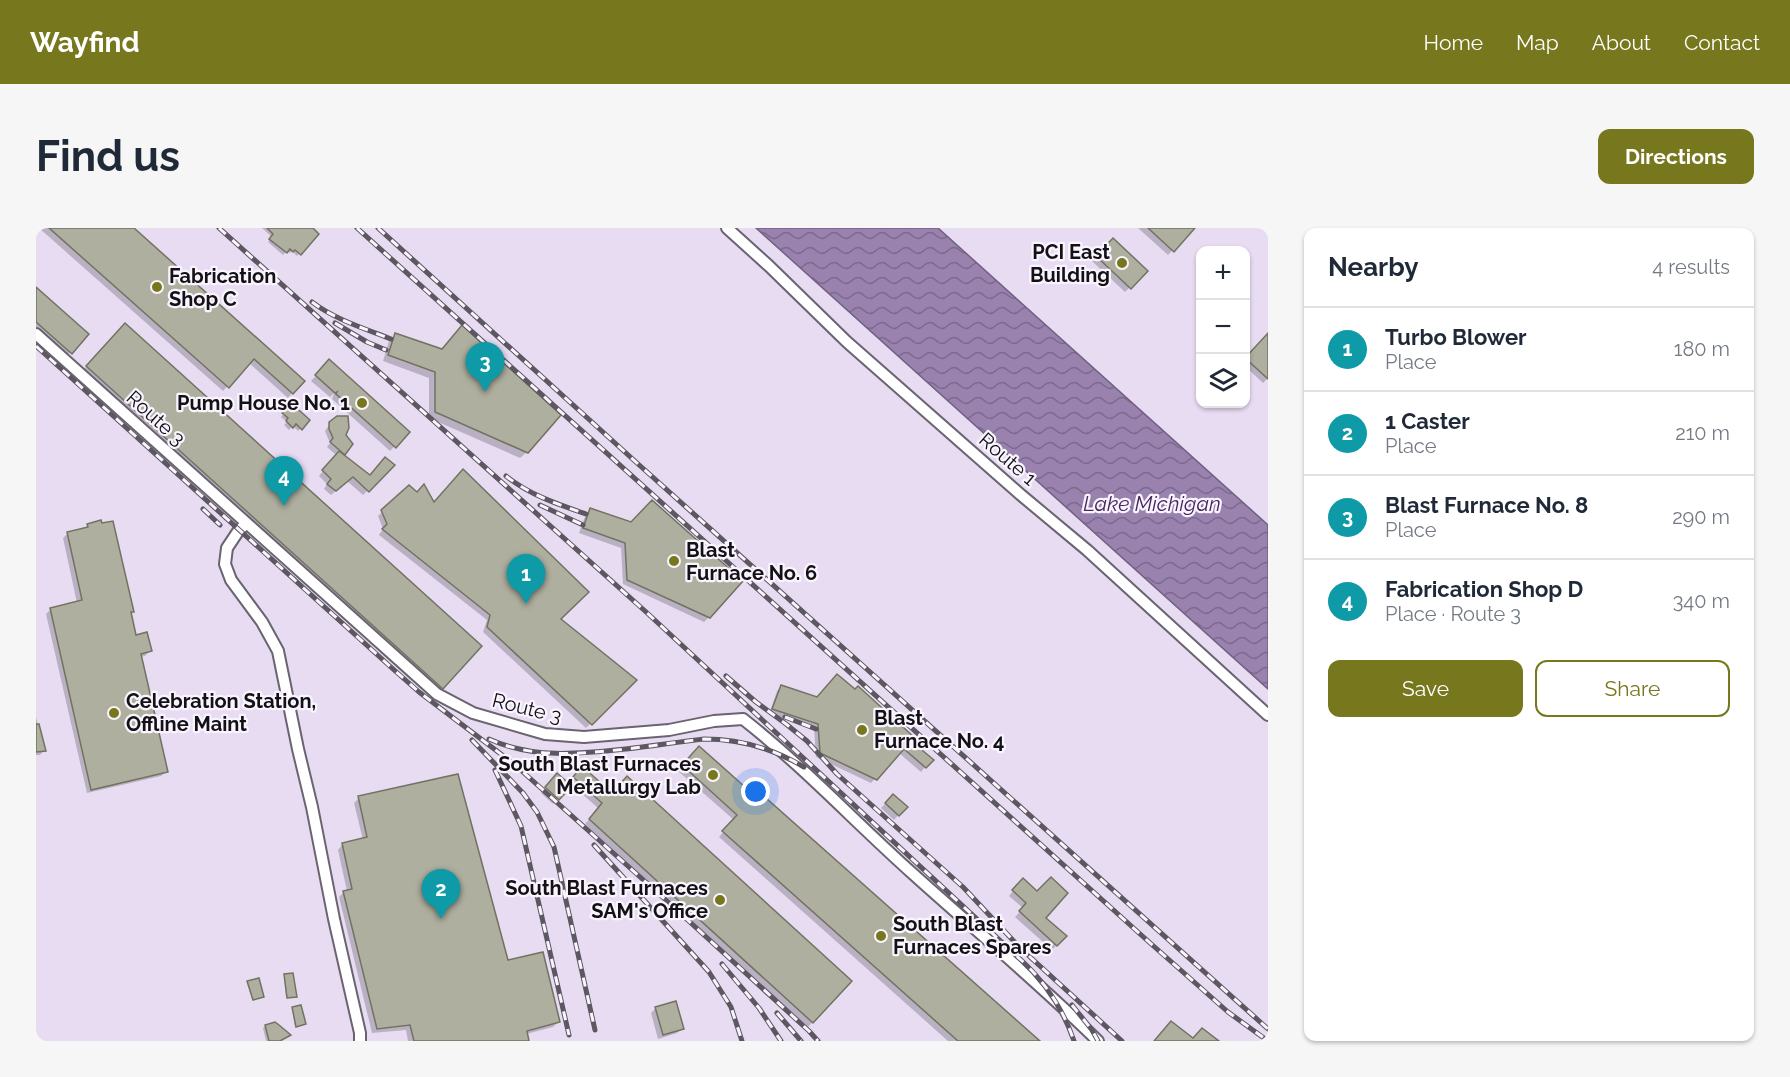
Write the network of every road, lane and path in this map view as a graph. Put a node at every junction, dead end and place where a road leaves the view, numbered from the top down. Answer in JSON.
{"nodes":[{"id":1,"x":727,"y":228,"type":"edge"},
{"id":2,"x":36,"y":334,"type":"edge"},
{"id":3,"x":246,"y":524,"type":"junction"},
{"id":4,"x":1268,"y":715,"type":"edge"},
{"id":5,"x":360,"y":1041,"type":"edge"},
{"id":6,"x":1098,"y":1041,"type":"edge"}],
"edges":[{"from":1,"to":4,"type":"street","name":"Route 1"},
{"from":2,"to":3,"type":"street","name":"Route 3"},
{"from":3,"to":5,"type":"street"},
{"from":3,"to":6,"type":"street","name":"Route 3"}]}
